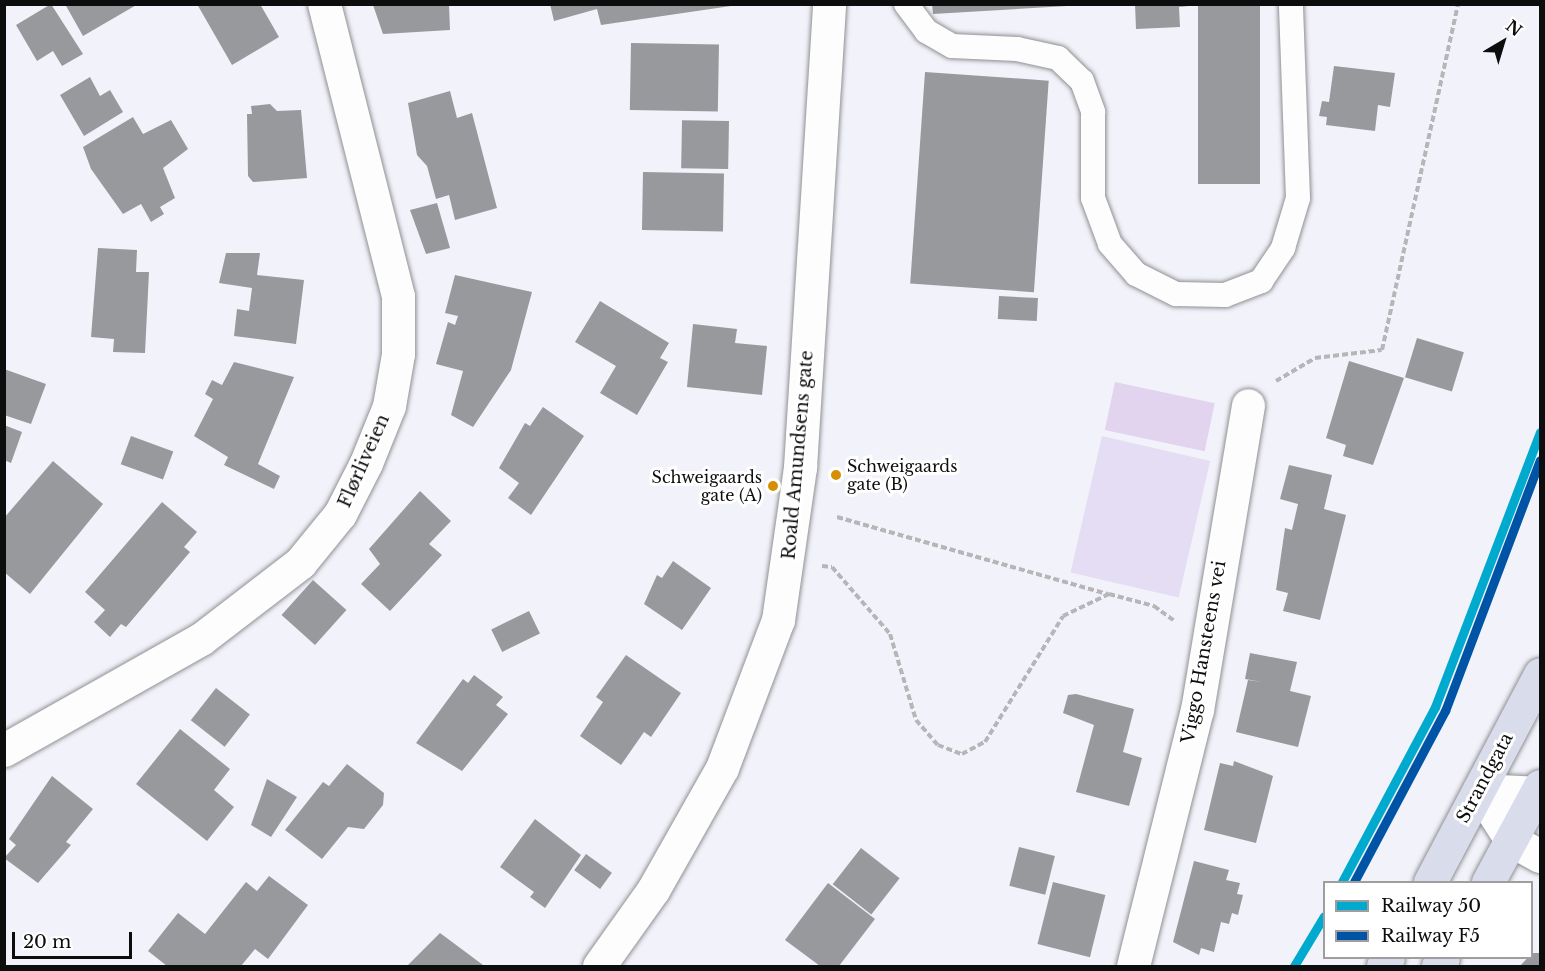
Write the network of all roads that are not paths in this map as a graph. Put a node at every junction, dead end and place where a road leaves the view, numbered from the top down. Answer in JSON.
{"nodes":[{"id":1,"x":324,"y":4,"type":"edge"},
{"id":2,"x":829,"y":4,"type":"edge"},
{"id":3,"x":906,"y":4,"type":"edge"},
{"id":4,"x":1291,"y":4,"type":"edge"},
{"id":5,"x":1248,"y":405,"type":"road end"},
{"id":6,"x":1540,"y":674,"type":"edge"},
{"id":7,"x":4,"y":750,"type":"edge"},
{"id":8,"x":1479,"y":790,"type":"junction"},
{"id":9,"x":1540,"y":790,"type":"edge"},
{"id":10,"x":1511,"y":840,"type":"junction"},
{"id":11,"x":1540,"y":856,"type":"edge"},
{"id":12,"x":1431,"y":881,"type":"edge"},
{"id":13,"x":1489,"y":881,"type":"edge"},
{"id":14,"x":599,"y":966,"type":"edge"},
{"id":15,"x":1133,"y":966,"type":"edge"}],
"edges":[{"from":1,"to":7,"type":"street","name":"Flørliveien"},
{"from":2,"to":14,"type":"street","name":"Roald Amundsens gate"},
{"from":3,"to":4,"type":"lane"},
{"from":5,"to":15,"type":"street","name":"Viggo Hansteens vei"},
{"from":6,"to":8,"type":"main road","name":"Strandgata"},
{"from":8,"to":9,"type":"street"},
{"from":8,"to":10,"type":"street"},
{"from":8,"to":12,"type":"main road","name":"Strandgata"},
{"from":9,"to":10,"type":"main road"},
{"from":10,"to":11,"type":"street"},
{"from":10,"to":13,"type":"main road"}]}
